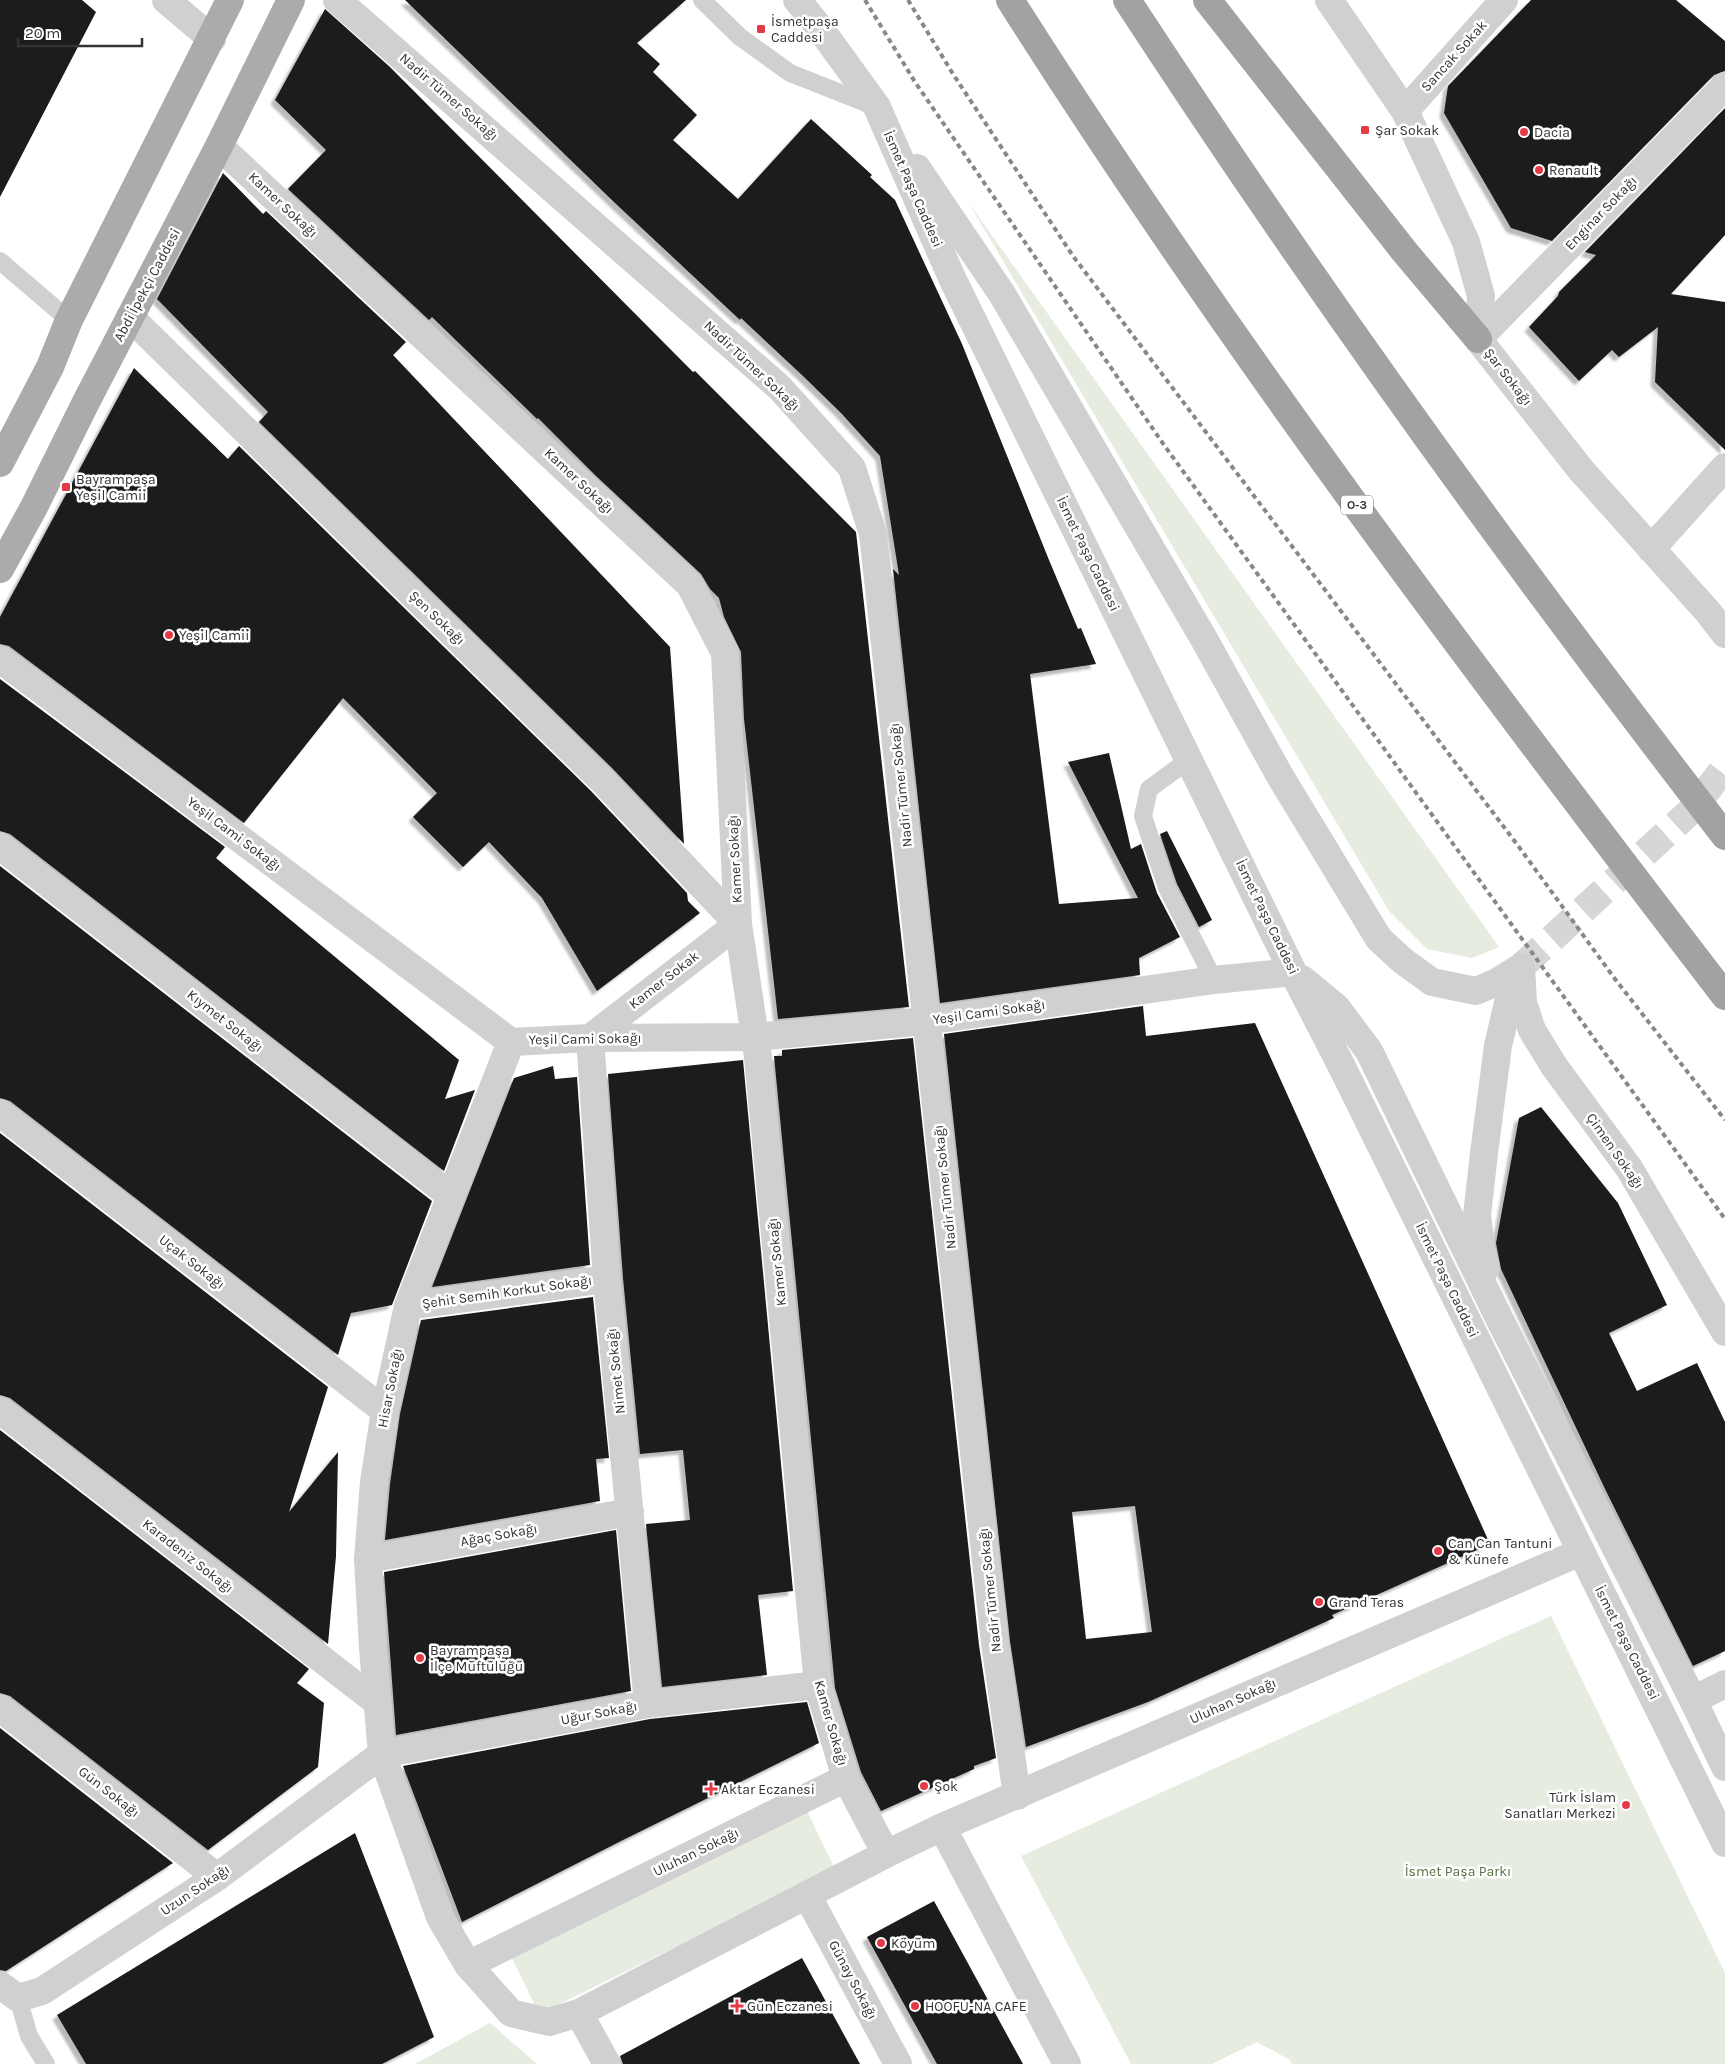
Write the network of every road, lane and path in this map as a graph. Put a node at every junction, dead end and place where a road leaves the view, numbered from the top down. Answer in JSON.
{"nodes":[{"id":1,"x":166,"y":0,"type":"edge"},
{"id":2,"x":230,"y":0,"type":"edge"},
{"id":3,"x":291,"y":0,"type":"edge"},
{"id":4,"x":338,"y":0,"type":"edge"},
{"id":5,"x":702,"y":0,"type":"edge"},
{"id":6,"x":797,"y":0,"type":"edge"},
{"id":7,"x":1010,"y":0,"type":"edge"},
{"id":8,"x":1127,"y":0,"type":"edge"},
{"id":9,"x":1207,"y":0,"type":"edge"},
{"id":10,"x":1329,"y":0,"type":"edge"},
{"id":11,"x":1504,"y":0,"type":"edge"},
{"id":12,"x":212,"y":40,"type":"junction"},
{"id":13,"x":1725,"y":86,"type":"edge"},
{"id":14,"x":877,"y":107,"type":"junction"},
{"id":15,"x":1405,"y":111,"type":"junction"},
{"id":16,"x":220,"y":146,"type":"junction"},
{"id":17,"x":0,"y":261,"type":"edge"},
{"id":18,"x":130,"y":317,"type":"junction"},
{"id":19,"x":69,"y":320,"type":"junction"},
{"id":20,"x":1478,"y":340,"type":"junction"},
{"id":21,"x":0,"y":463,"type":"edge"},
{"id":22,"x":1725,"y":467,"type":"edge"},
{"id":23,"x":1651,"y":550,"type":"junction"},
{"id":24,"x":0,"y":569,"type":"edge"},
{"id":25,"x":1725,"y":634,"type":"edge"},
{"id":26,"x":0,"y":659,"type":"edge"},
{"id":27,"x":1190,"y":759,"type":"junction"},
{"id":28,"x":1725,"y":836,"type":"edge"},
{"id":29,"x":0,"y":846,"type":"edge"},
{"id":30,"x":738,"y":924,"type":"junction"},
{"id":31,"x":1521,"y":967,"type":"junction"},
{"id":32,"x":1293,"y":972,"type":"junction"},
{"id":33,"x":1214,"y":980,"type":"junction"},
{"id":34,"x":1725,"y":996,"type":"edge"},
{"id":35,"x":926,"y":1021,"type":"junction"},
{"id":36,"x":755,"y":1037,"type":"junction"},
{"id":37,"x":590,"y":1038,"type":"junction"},
{"id":38,"x":511,"y":1042,"type":"junction"},
{"id":39,"x":0,"y":1113,"type":"edge"},
{"id":40,"x":450,"y":1195,"type":"junction"},
{"id":41,"x":607,"y":1279,"type":"junction"},
{"id":42,"x":408,"y":1306,"type":"junction"},
{"id":43,"x":1499,"y":1318,"type":"junction"},
{"id":44,"x":1725,"y":1332,"type":"edge"},
{"id":45,"x":0,"y":1410,"type":"edge"},
{"id":46,"x":384,"y":1411,"type":"junction"},
{"id":47,"x":630,"y":1512,"type":"junction"},
{"id":48,"x":1580,"y":1552,"type":"junction"},
{"id":49,"x":368,"y":1558,"type":"junction"},
{"id":50,"x":1725,"y":1684,"type":"edge"},
{"id":51,"x":818,"y":1685,"type":"junction"},
{"id":52,"x":1693,"y":1700,"type":"junction"},
{"id":53,"x":377,"y":1702,"type":"junction"},
{"id":54,"x":648,"y":1704,"type":"junction"},
{"id":55,"x":0,"y":1708,"type":"edge"},
{"id":56,"x":1662,"y":1714,"type":"junction"},
{"id":57,"x":382,"y":1754,"type":"junction"},
{"id":58,"x":1725,"y":1768,"type":"edge"},
{"id":59,"x":846,"y":1778,"type":"junction"},
{"id":60,"x":1017,"y":1796,"type":"junction"},
{"id":61,"x":942,"y":1827,"type":"junction"},
{"id":62,"x":1725,"y":1843,"type":"edge"},
{"id":63,"x":886,"y":1854,"type":"junction"},
{"id":64,"x":217,"y":1877,"type":"junction"},
{"id":65,"x":807,"y":1895,"type":"junction"},
{"id":66,"x":468,"y":1965,"type":"junction"},
{"id":67,"x":9,"y":1992,"type":"edge"},
{"id":68,"x":579,"y":2013,"type":"junction"},
{"id":69,"x":46,"y":2064,"type":"edge"},
{"id":70,"x":607,"y":2064,"type":"edge"},
{"id":71,"x":898,"y":2064,"type":"edge"},
{"id":72,"x":1066,"y":2064,"type":"edge"}],
"edges":[{"from":1,"to":12,"type":"street"},
{"from":2,"to":12,"type":"main road"},
{"from":3,"to":16,"type":"main road","name":"Abdi İpekçi Caddesi"},
{"from":4,"to":35,"type":"street","name":"Nadir Tümer Sokağı"},
{"from":5,"to":14,"type":"lane"},
{"from":6,"to":14,"type":"street","name":"İsmet Paşa Caddesi"},
{"from":7,"to":34,"type":"highway","number":"O-3"},
{"from":8,"to":28,"type":"highway"},
{"from":9,"to":20,"type":"highway"},
{"from":10,"to":15,"type":"street","name":"Şar Sokağı"},
{"from":11,"to":15,"type":"street","name":"Sancak Sokak"},
{"from":12,"to":19,"type":"main road"},
{"from":13,"to":20,"type":"street","name":"Enginar Sokağı"},
{"from":14,"to":27,"type":"street","name":"İsmet Paşa Caddesi"},
{"from":14,"to":31,"type":"street"},
{"from":15,"to":20,"type":"street","name":"Şar Sokağı"},
{"from":16,"to":18,"type":"main road","name":"Abdi İpekçi Caddesi"},
{"from":16,"to":30,"type":"street","name":"Kamer Sokağı"},
{"from":17,"to":19,"type":"lane"},
{"from":18,"to":24,"type":"main road","name":"Abdi İpekçi Caddesi"},
{"from":18,"to":30,"type":"street","name":"Şen Sokağı"},
{"from":19,"to":21,"type":"main road"},
{"from":20,"to":23,"type":"street","name":"Şar Sokağı"},
{"from":22,"to":23,"type":"street"},
{"from":23,"to":25,"type":"street","name":"Şar Sokağı"},
{"from":26,"to":38,"type":"street","name":"Yeşil Cami Sokağı"},
{"from":27,"to":32,"type":"street","name":"İsmet Paşa Caddesi"},
{"from":27,"to":33,"type":"lane"},
{"from":29,"to":40,"type":"street","name":"Kıymet Sokağı"},
{"from":30,"to":36,"type":"street","name":"Kamer Sokağı"},
{"from":30,"to":37,"type":"street","name":"Kamer Sokak"},
{"from":31,"to":43,"type":"street"},
{"from":31,"to":44,"type":"street","name":"Çimen Sokağı"},
{"from":32,"to":33,"type":"street","name":"Yeşil Cami Sokağı"},
{"from":32,"to":43,"type":"street"},
{"from":32,"to":48,"type":"street","name":"İsmet Paşa Caddesi"},
{"from":33,"to":35,"type":"street","name":"Yeşil Cami Sokağı"},
{"from":35,"to":36,"type":"street","name":"Yeşil Cami Sokağı"},
{"from":35,"to":60,"type":"street","name":"Nadir Tümer Sokağı"},
{"from":36,"to":37,"type":"street","name":"Yeşil Cami Sokağı"},
{"from":36,"to":51,"type":"street","name":"Kamer Sokağı"},
{"from":37,"to":38,"type":"street","name":"Yeşil Cami Sokağı"},
{"from":37,"to":41,"type":"street","name":"Nimet Sokağı"},
{"from":38,"to":40,"type":"street","name":"Hisar Sokağı"},
{"from":39,"to":46,"type":"street","name":"Uçak Sokağı"},
{"from":40,"to":42,"type":"street","name":"Hisar Sokağı"},
{"from":41,"to":42,"type":"street","name":"Şehit Semih Korkut Sokağı"},
{"from":41,"to":47,"type":"street","name":"Nimet Sokağı"},
{"from":42,"to":46,"type":"street","name":"Hisar Sokağı"},
{"from":43,"to":52,"type":"street"},
{"from":45,"to":53,"type":"street","name":"Karadeniz Sokağı"},
{"from":46,"to":49,"type":"street","name":"Hisar Sokağı"},
{"from":47,"to":49,"type":"street","name":"Ağaç Sokağı"},
{"from":47,"to":54,"type":"street","name":"Nimet Sokağı"},
{"from":48,"to":56,"type":"street","name":"İsmet Paşa Caddesi"},
{"from":48,"to":60,"type":"street","name":"Uluhan Sokağı"},
{"from":49,"to":53,"type":"street","name":"Hisar Sokağı"},
{"from":50,"to":52,"type":"street"},
{"from":51,"to":54,"type":"street","name":"Uğur Sokağı"},
{"from":51,"to":59,"type":"street","name":"Kamer Sokağı"},
{"from":52,"to":56,"type":"street"},
{"from":52,"to":58,"type":"street"},
{"from":53,"to":57,"type":"street","name":"Hisar Sokağı"},
{"from":54,"to":57,"type":"street","name":"Uğur Sokağı"},
{"from":55,"to":64,"type":"street","name":"Gün Sokağı"},
{"from":56,"to":62,"type":"street","name":"İsmet Paşa Caddesi"},
{"from":57,"to":64,"type":"street","name":"Uzun Sokağı"},
{"from":57,"to":66,"type":"street","name":"Uluhan Sokağı"},
{"from":59,"to":63,"type":"street"},
{"from":59,"to":66,"type":"street","name":"Uluhan Sokağı"},
{"from":60,"to":61,"type":"street","name":"Uluhan Sokağı"},
{"from":61,"to":63,"type":"street","name":"Uluhan Sokağı"},
{"from":61,"to":72,"type":"street"},
{"from":63,"to":65,"type":"street","name":"Uluhan Sokağı"},
{"from":64,"to":67,"type":"street","name":"Uzun Sokağı"},
{"from":65,"to":68,"type":"street","name":"Uluhan Sokağı"},
{"from":65,"to":71,"type":"street","name":"Günay Sokağı"},
{"from":66,"to":68,"type":"street","name":"Uluhan Sokağı"},
{"from":67,"to":69,"type":"lane"},
{"from":68,"to":70,"type":"street"}]}
